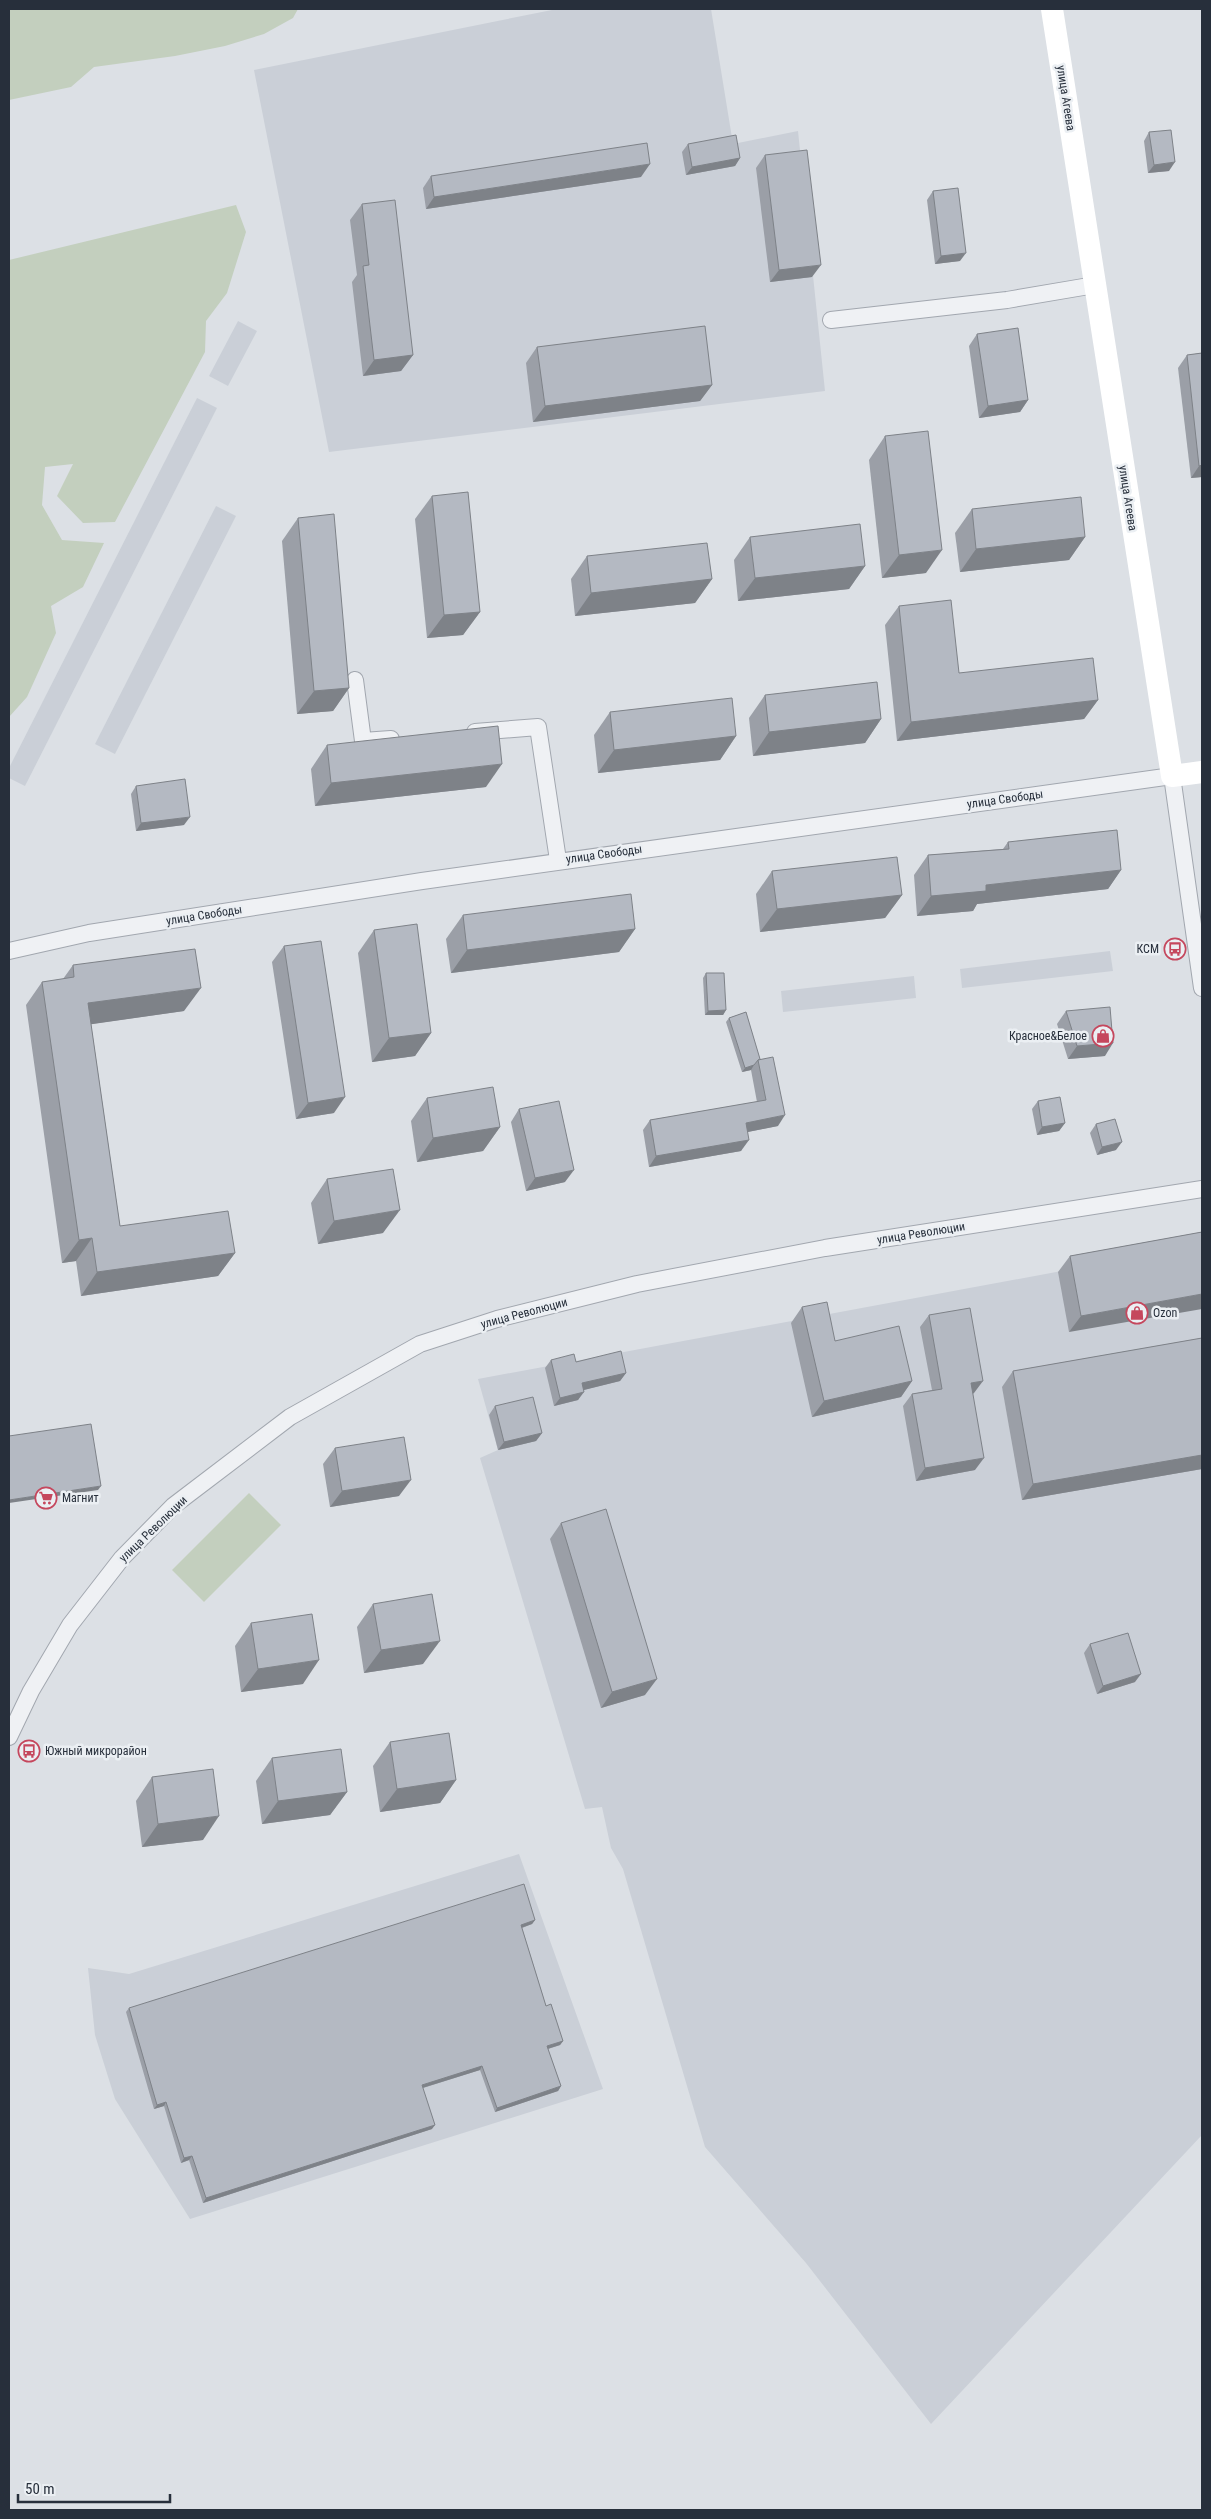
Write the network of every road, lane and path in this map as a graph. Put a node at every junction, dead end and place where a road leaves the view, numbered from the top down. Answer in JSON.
{"nodes":[{"id":1,"x":1052,"y":9,"type":"edge"},
{"id":2,"x":1095,"y":285,"type":"junction"},
{"id":3,"x":831,"y":320,"type":"dead end"},
{"id":4,"x":355,"y":680,"type":"dead end"},
{"id":5,"x":460,"y":733,"type":"edge"},
{"id":6,"x":402,"y":738,"type":"edge"},
{"id":7,"x":1202,"y":772,"type":"edge"},
{"id":8,"x":1172,"y":776,"type":"junction"},
{"id":9,"x":558,"y":860,"type":"junction"},
{"id":10,"x":9,"y":951,"type":"edge"},
{"id":11,"x":1202,"y":988,"type":"edge"},
{"id":12,"x":1202,"y":1189,"type":"edge"},
{"id":13,"x":9,"y":1738,"type":"edge"}],
"edges":[{"from":1,"to":2,"type":"street","name":"улица Агеева"},
{"from":2,"to":3,"type":"street"},
{"from":2,"to":8,"type":"street","name":"улица Агеева"},
{"from":4,"to":6,"type":"street"},
{"from":5,"to":9,"type":"street"},
{"from":7,"to":8,"type":"street","name":"улица Свободы"},
{"from":8,"to":9,"type":"street","name":"улица Свободы"},
{"from":8,"to":11,"type":"street","name":"улица Агеева"},
{"from":9,"to":10,"type":"street","name":"улица Свободы"},
{"from":12,"to":13,"type":"street","name":"улица Революции"}]}
